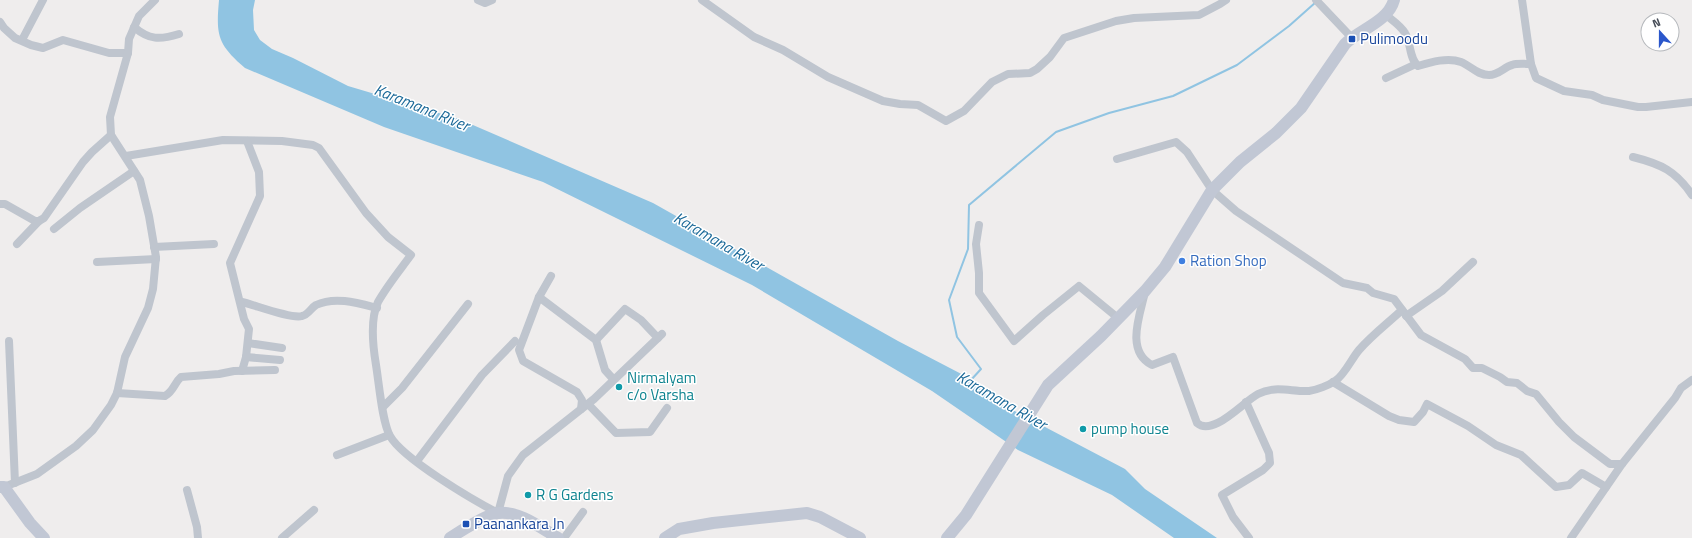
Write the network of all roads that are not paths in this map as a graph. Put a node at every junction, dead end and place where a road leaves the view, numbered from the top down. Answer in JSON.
{"nodes":[{"id":1,"x":43,"y":0,"type":"edge"},
{"id":2,"x":154,"y":0,"type":"edge"},
{"id":3,"x":478,"y":0,"type":"edge"},
{"id":4,"x":492,"y":0,"type":"edge"},
{"id":5,"x":702,"y":0,"type":"edge"},
{"id":6,"x":1226,"y":0,"type":"edge"},
{"id":7,"x":1316,"y":0,"type":"edge"},
{"id":8,"x":1394,"y":0,"type":"edge"},
{"id":9,"x":1522,"y":0,"type":"edge"},
{"id":10,"x":1386,"y":15,"type":"junction"},
{"id":11,"x":0,"y":22,"type":"edge"},
{"id":12,"x":134,"y":27,"type":"junction"},
{"id":13,"x":179,"y":34,"type":"dead end"},
{"id":14,"x":1352,"y":38,"type":"junction"},
{"id":15,"x":22,"y":40,"type":"junction"},
{"id":16,"x":128,"y":53,"type":"junction"},
{"id":17,"x":1416,"y":64,"type":"junction"},
{"id":18,"x":1531,"y":64,"type":"junction"},
{"id":19,"x":1386,"y":78,"type":"dead end"},
{"id":20,"x":1692,"y":102,"type":"edge"},
{"id":21,"x":111,"y":135,"type":"junction"},
{"id":22,"x":247,"y":141,"type":"junction"},
{"id":23,"x":126,"y":156,"type":"junction"},
{"id":24,"x":1633,"y":156,"type":"dead end"},
{"id":25,"x":1117,"y":159,"type":"dead end"},
{"id":26,"x":134,"y":171,"type":"junction"},
{"id":27,"x":1212,"y":190,"type":"junction"},
{"id":28,"x":1692,"y":196,"type":"edge"},
{"id":29,"x":0,"y":204,"type":"edge"},
{"id":30,"x":39,"y":220,"type":"junction"},
{"id":31,"x":979,"y":225,"type":"dead end"},
{"id":32,"x":54,"y":229,"type":"dead end"},
{"id":33,"x":17,"y":244,"type":"dead end"},
{"id":34,"x":214,"y":244,"type":"dead end"},
{"id":35,"x":154,"y":247,"type":"junction"},
{"id":36,"x":156,"y":259,"type":"junction"},
{"id":37,"x":98,"y":262,"type":"dead end"},
{"id":38,"x":1473,"y":262,"type":"dead end"},
{"id":39,"x":551,"y":276,"type":"dead end"},
{"id":40,"x":1145,"y":291,"type":"junction"},
{"id":41,"x":539,"y":297,"type":"junction"},
{"id":42,"x":242,"y":302,"type":"dead end"},
{"id":43,"x":468,"y":304,"type":"dead end"},
{"id":44,"x":377,"y":308,"type":"junction"},
{"id":45,"x":1404,"y":313,"type":"junction"},
{"id":46,"x":1118,"y":318,"type":"junction"},
{"id":47,"x":596,"y":340,"type":"junction"},
{"id":48,"x":9,"y":341,"type":"dead end"},
{"id":49,"x":515,"y":341,"type":"dead end"},
{"id":50,"x":248,"y":343,"type":"junction"},
{"id":51,"x":282,"y":348,"type":"dead end"},
{"id":52,"x":246,"y":357,"type":"junction"},
{"id":53,"x":280,"y":360,"type":"dead end"},
{"id":54,"x":275,"y":370,"type":"dead end"},
{"id":55,"x":242,"y":371,"type":"junction"},
{"id":56,"x":614,"y":380,"type":"junction"},
{"id":57,"x":1692,"y":380,"type":"edge"},
{"id":58,"x":1333,"y":382,"type":"junction"},
{"id":59,"x":117,"y":393,"type":"junction"},
{"id":60,"x":1246,"y":402,"type":"junction"},
{"id":61,"x":588,"y":404,"type":"junction"},
{"id":62,"x":383,"y":407,"type":"junction"},
{"id":63,"x":667,"y":408,"type":"dead end"},
{"id":64,"x":581,"y":409,"type":"junction"},
{"id":65,"x":389,"y":435,"type":"junction"},
{"id":66,"x":338,"y":455,"type":"dead end"},
{"id":67,"x":417,"y":461,"type":"junction"},
{"id":68,"x":1622,"y":464,"type":"junction"},
{"id":69,"x":6,"y":485,"type":"edge"},
{"id":70,"x":1606,"y":487,"type":"junction"},
{"id":71,"x":187,"y":490,"type":"dead end"},
{"id":72,"x":314,"y":510,"type":"dead end"},
{"id":73,"x":583,"y":512,"type":"dead end"},
{"id":74,"x":498,"y":513,"type":"junction"},
{"id":75,"x":44,"y":538,"type":"edge"},
{"id":76,"x":198,"y":538,"type":"edge"},
{"id":77,"x":282,"y":538,"type":"edge"},
{"id":78,"x":450,"y":538,"type":"edge"},
{"id":79,"x":558,"y":538,"type":"edge"},
{"id":80,"x":564,"y":538,"type":"edge"},
{"id":81,"x":665,"y":538,"type":"edge"},
{"id":82,"x":860,"y":538,"type":"edge"},
{"id":83,"x":947,"y":538,"type":"edge"},
{"id":84,"x":1249,"y":538,"type":"edge"},
{"id":85,"x":1571,"y":538,"type":"edge"}],
"edges":[{"from":1,"to":15,"type":"street"},
{"from":2,"to":12,"type":"street"},
{"from":3,"to":4,"type":"street"},
{"from":5,"to":6,"type":"street"},
{"from":7,"to":14,"type":"street"},
{"from":8,"to":10,"type":"main road"},
{"from":9,"to":18,"type":"street"},
{"from":10,"to":14,"type":"main road"},
{"from":10,"to":17,"type":"street"},
{"from":11,"to":15,"type":"street"},
{"from":12,"to":13,"type":"street"},
{"from":12,"to":16,"type":"street"},
{"from":14,"to":27,"type":"main road"},
{"from":15,"to":16,"type":"street"},
{"from":16,"to":21,"type":"street"},
{"from":17,"to":18,"type":"street"},
{"from":17,"to":19,"type":"street"},
{"from":18,"to":20,"type":"street"},
{"from":21,"to":23,"type":"street"},
{"from":21,"to":30,"type":"street"},
{"from":22,"to":23,"type":"street"},
{"from":22,"to":44,"type":"street"},
{"from":22,"to":50,"type":"street"},
{"from":23,"to":26,"type":"street"},
{"from":24,"to":28,"type":"street"},
{"from":25,"to":27,"type":"street"},
{"from":26,"to":32,"type":"street"},
{"from":26,"to":35,"type":"street"},
{"from":27,"to":40,"type":"main road"},
{"from":27,"to":45,"type":"street"},
{"from":29,"to":30,"type":"street"},
{"from":30,"to":33,"type":"street"},
{"from":31,"to":46,"type":"street"},
{"from":34,"to":35,"type":"street"},
{"from":35,"to":36,"type":"street"},
{"from":36,"to":37,"type":"street"},
{"from":36,"to":59,"type":"street"},
{"from":38,"to":45,"type":"street"},
{"from":39,"to":41,"type":"street"},
{"from":40,"to":46,"type":"main road"},
{"from":40,"to":60,"type":"street"},
{"from":41,"to":47,"type":"street"},
{"from":41,"to":64,"type":"street"},
{"from":42,"to":44,"type":"street"},
{"from":43,"to":62,"type":"street"},
{"from":44,"to":62,"type":"street"},
{"from":45,"to":58,"type":"street"},
{"from":45,"to":68,"type":"street"},
{"from":46,"to":83,"type":"main road"},
{"from":47,"to":56,"type":"street"},
{"from":47,"to":56,"type":"street"},
{"from":48,"to":69,"type":"street"},
{"from":49,"to":67,"type":"street"},
{"from":50,"to":51,"type":"street"},
{"from":50,"to":52,"type":"street"},
{"from":52,"to":53,"type":"street"},
{"from":52,"to":55,"type":"street"},
{"from":54,"to":55,"type":"street"},
{"from":55,"to":59,"type":"street"},
{"from":56,"to":61,"type":"street"},
{"from":57,"to":68,"type":"street"},
{"from":58,"to":60,"type":"street"},
{"from":58,"to":70,"type":"street"},
{"from":59,"to":69,"type":"street"},
{"from":60,"to":84,"type":"street"},
{"from":61,"to":63,"type":"street"},
{"from":61,"to":64,"type":"street"},
{"from":62,"to":65,"type":"street"},
{"from":64,"to":74,"type":"street"},
{"from":65,"to":66,"type":"street"},
{"from":65,"to":67,"type":"street"},
{"from":67,"to":74,"type":"street"},
{"from":68,"to":70,"type":"street"},
{"from":69,"to":75,"type":"main road"},
{"from":70,"to":85,"type":"street"},
{"from":71,"to":76,"type":"street"},
{"from":72,"to":77,"type":"street"},
{"from":73,"to":80,"type":"street"},
{"from":74,"to":78,"type":"main road"},
{"from":74,"to":79,"type":"main road"},
{"from":81,"to":82,"type":"main road"}]}
